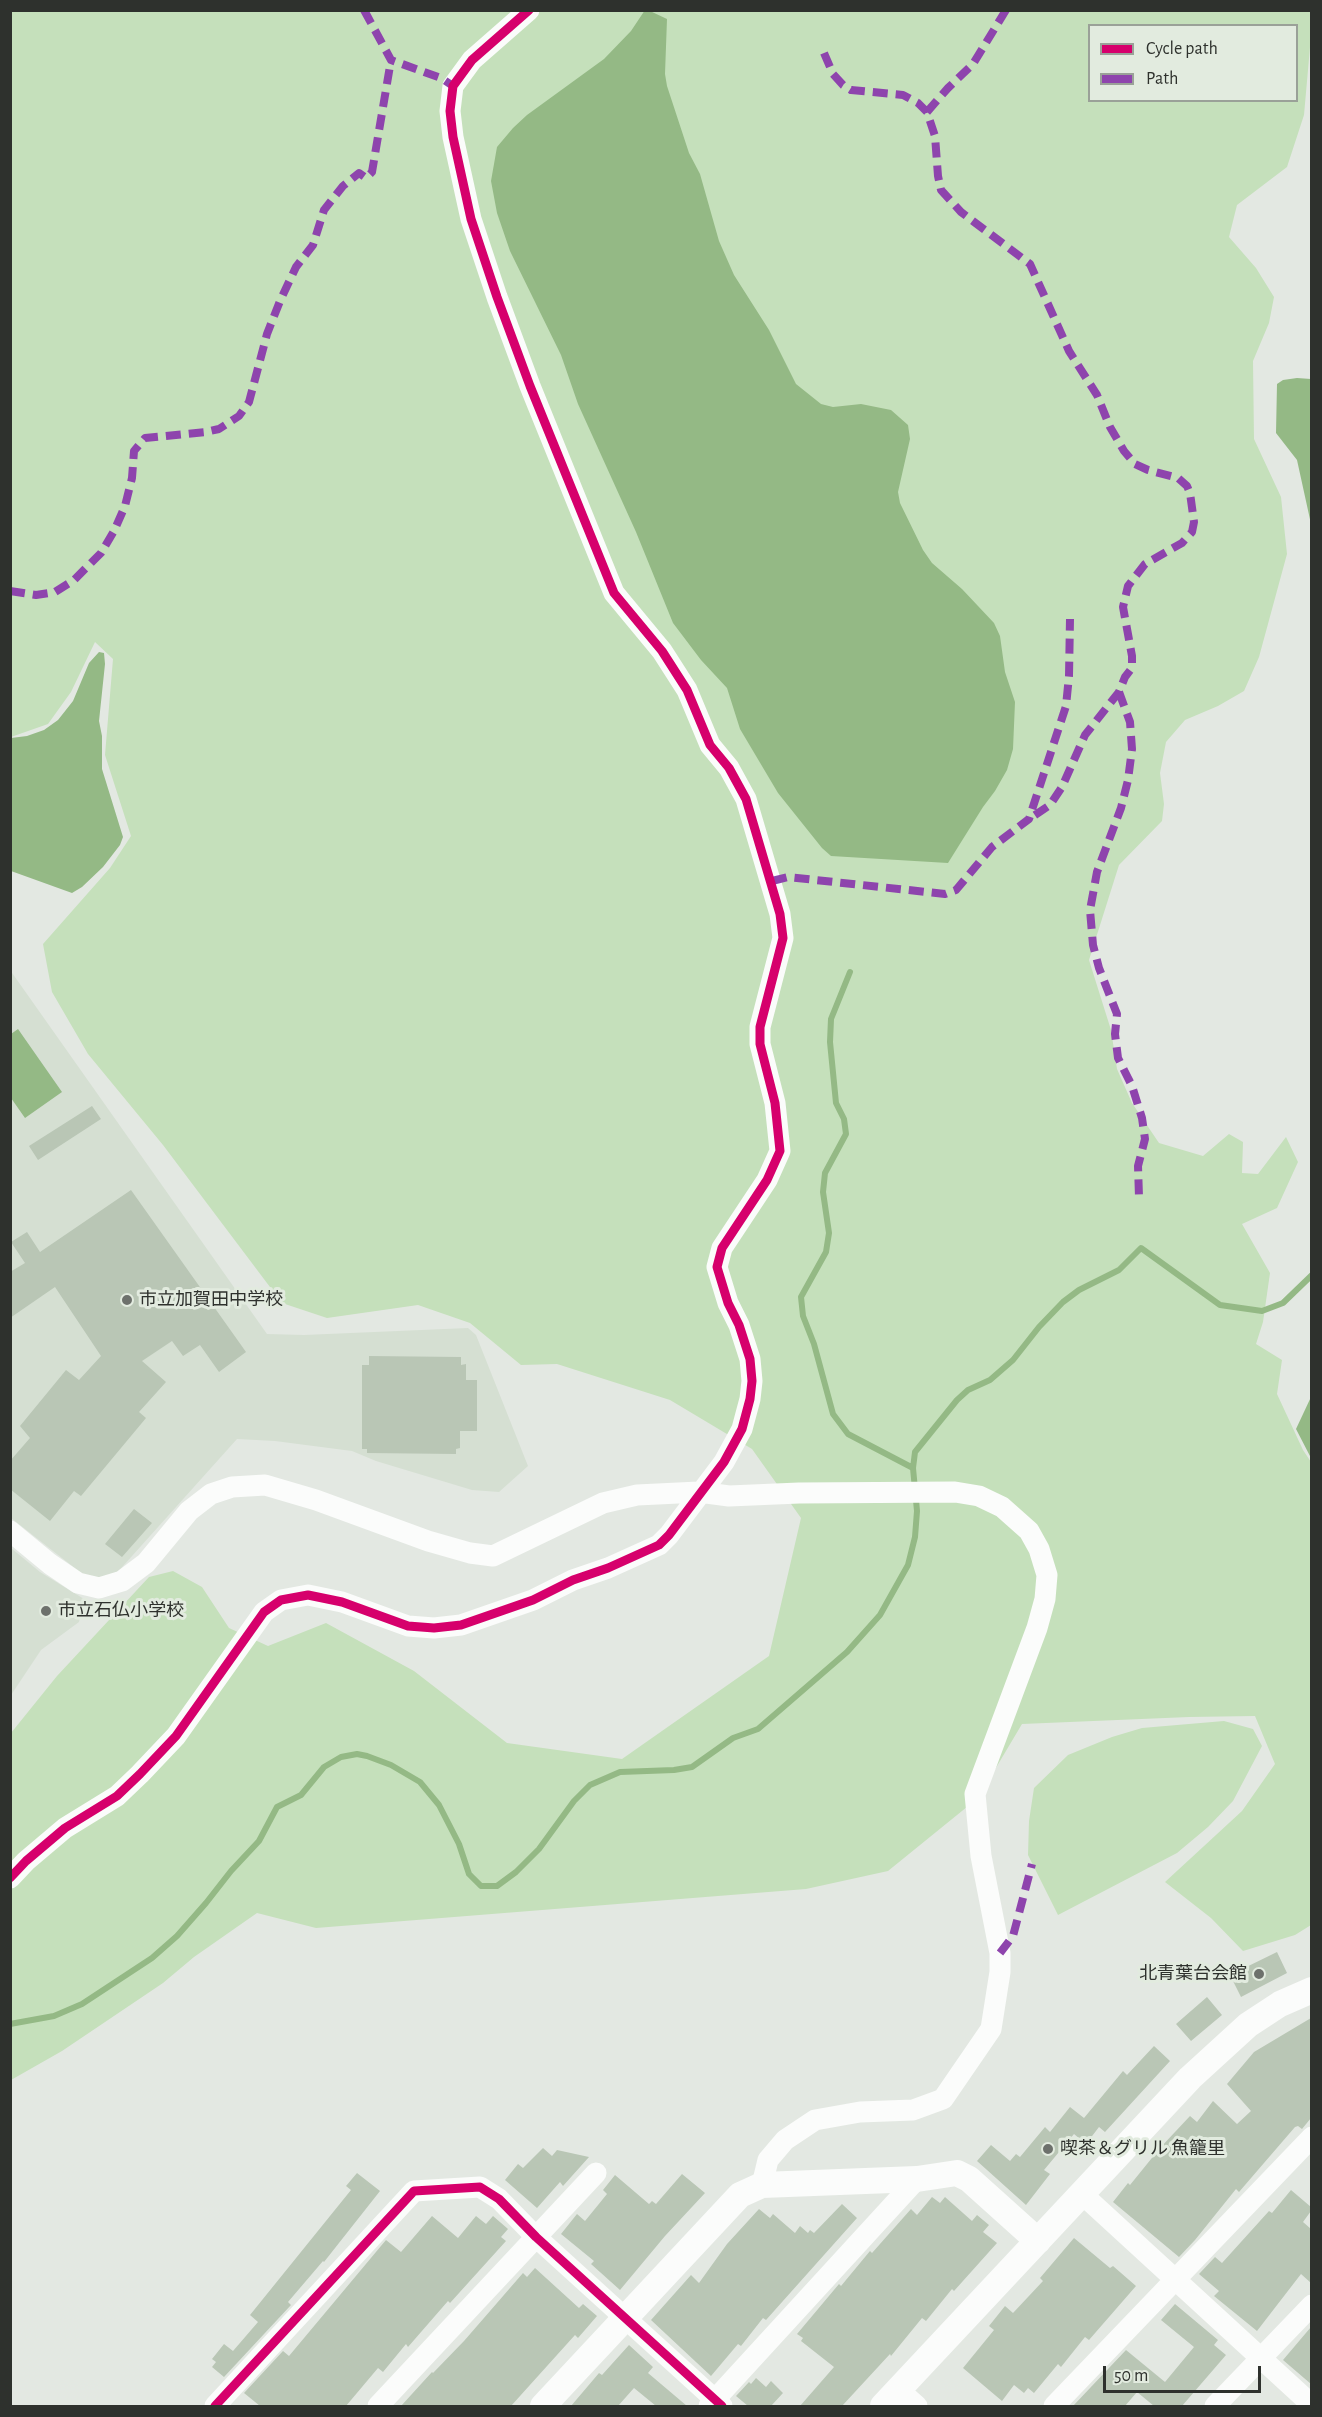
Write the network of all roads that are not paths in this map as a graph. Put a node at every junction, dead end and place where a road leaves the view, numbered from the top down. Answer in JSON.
{"nodes":[{"id":1,"x":529,"y":10,"type":"edge"},
{"id":2,"x":699,"y":1492,"type":"junction"},
{"id":3,"x":10,"y":1531,"type":"edge"},
{"id":4,"x":10,"y":1878,"type":"edge"},
{"id":5,"x":1311,"y":1990,"type":"edge"},
{"id":6,"x":1311,"y":2138,"type":"edge"},
{"id":7,"x":596,"y":2173,"type":"dead end"},
{"id":8,"x":917,"y":2179,"type":"junction"},
{"id":9,"x":762,"y":2186,"type":"junction"},
{"id":10,"x":1081,"y":2193,"type":"junction"},
{"id":11,"x":536,"y":2237,"type":"junction"},
{"id":12,"x":1038,"y":2241,"type":"junction"},
{"id":13,"x":1175,"y":2278,"type":"junction"},
{"id":14,"x":1311,"y":2305,"type":"edge"},
{"id":15,"x":625,"y":2318,"type":"junction"},
{"id":16,"x":1260,"y":2358,"type":"junction"},
{"id":17,"x":900,"y":2401,"type":"edge"},
{"id":18,"x":224,"y":2404,"type":"edge"},
{"id":19,"x":715,"y":2404,"type":"edge"},
{"id":20,"x":1311,"y":2405,"type":"edge"},
{"id":21,"x":378,"y":2406,"type":"edge"},
{"id":22,"x":543,"y":2406,"type":"edge"},
{"id":23,"x":1054,"y":2406,"type":"edge"},
{"id":24,"x":1215,"y":2406,"type":"edge"}],
"edges":[{"from":1,"to":2,"type":"street"},
{"from":2,"to":3,"type":"street"},
{"from":2,"to":4,"type":"street"},
{"from":2,"to":9,"type":"street"},
{"from":5,"to":10,"type":"street"},
{"from":6,"to":13,"type":"street"},
{"from":7,"to":11,"type":"street"},
{"from":8,"to":9,"type":"street"},
{"from":8,"to":12,"type":"street"},
{"from":8,"to":19,"type":"street"},
{"from":9,"to":15,"type":"street"},
{"from":10,"to":12,"type":"street"},
{"from":10,"to":13,"type":"street"},
{"from":11,"to":15,"type":"street"},
{"from":11,"to":18,"type":"street"},
{"from":11,"to":21,"type":"street"},
{"from":12,"to":17,"type":"street"},
{"from":13,"to":16,"type":"street"},
{"from":13,"to":23,"type":"street"},
{"from":14,"to":16,"type":"street"},
{"from":15,"to":19,"type":"street"},
{"from":15,"to":22,"type":"street"},
{"from":16,"to":20,"type":"street"},
{"from":16,"to":24,"type":"street"}]}
